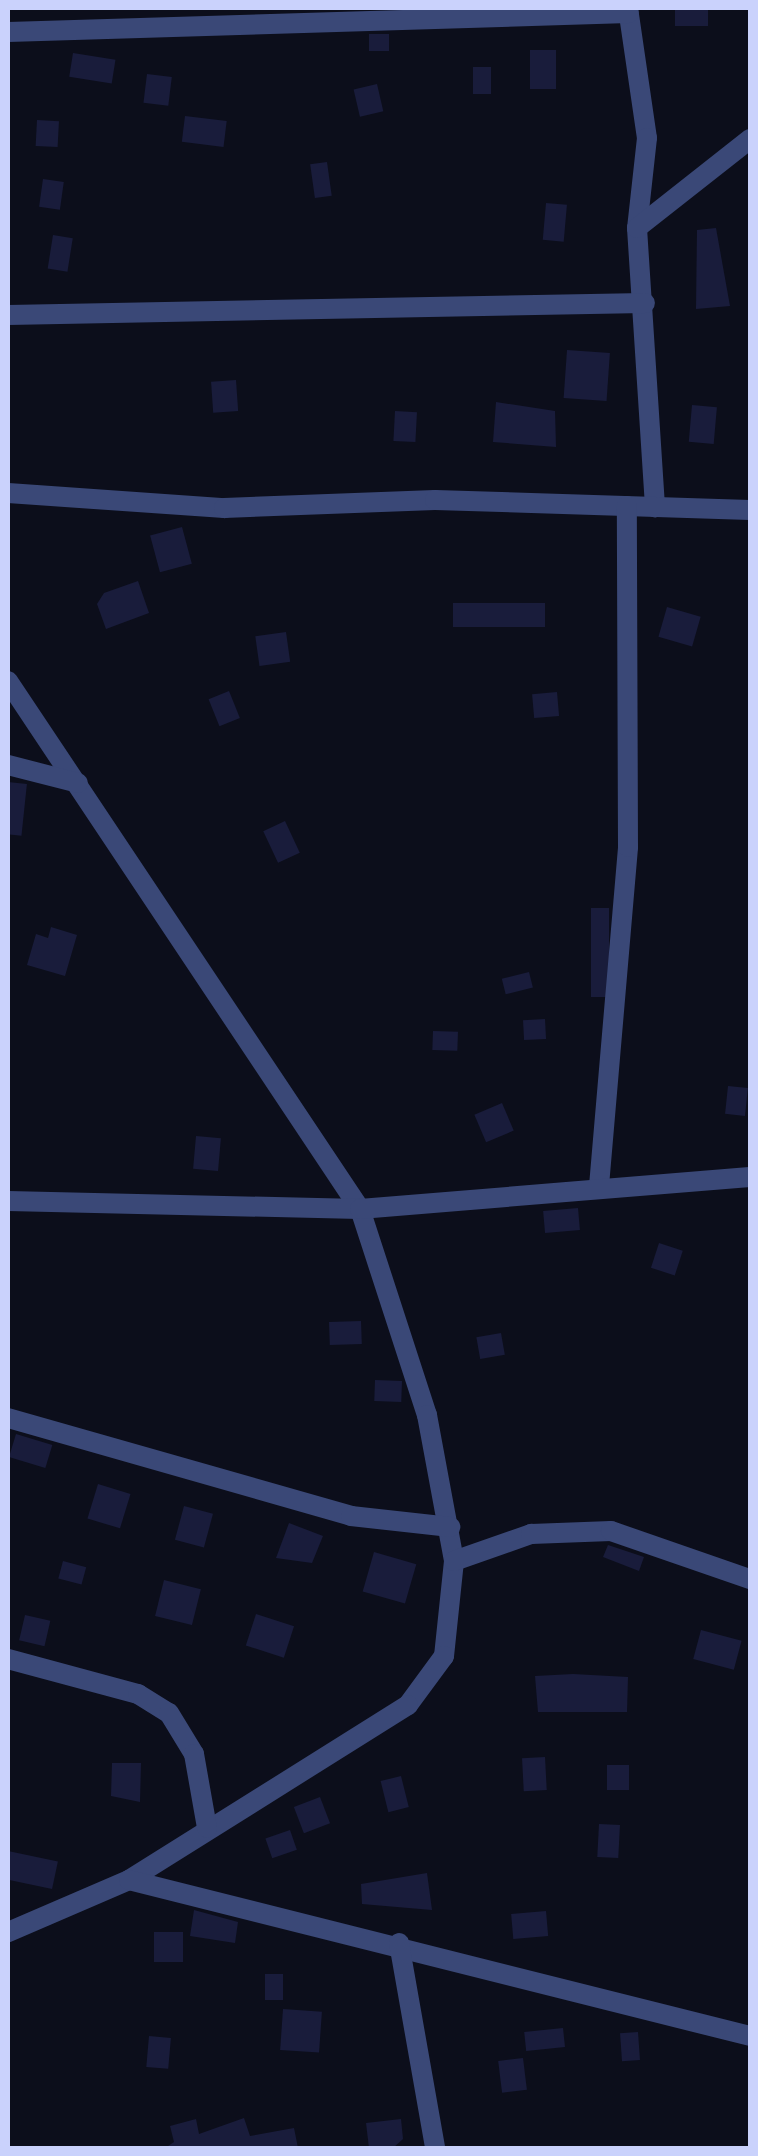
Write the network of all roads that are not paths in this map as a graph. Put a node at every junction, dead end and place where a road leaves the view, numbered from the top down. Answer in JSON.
{"nodes":[{"id":1,"x":628,"y":10,"type":"edge"},
{"id":2,"x":8,"y":32,"type":"edge"},
{"id":3,"x":750,"y":139,"type":"edge"},
{"id":4,"x":637,"y":228,"type":"junction"},
{"id":5,"x":644,"y":303,"type":"junction"},
{"id":6,"x":8,"y":316,"type":"edge"},
{"id":7,"x":8,"y":493,"type":"edge"},
{"id":8,"x":627,"y":506,"type":"junction"},
{"id":9,"x":655,"y":507,"type":"junction"},
{"id":10,"x":750,"y":510,"type":"edge"},
{"id":11,"x":8,"y":681,"type":"edge"},
{"id":12,"x":8,"y":766,"type":"edge"},
{"id":13,"x":78,"y":783,"type":"junction"},
{"id":14,"x":750,"y":1177,"type":"edge"},
{"id":15,"x":599,"y":1186,"type":"junction"},
{"id":16,"x":8,"y":1202,"type":"edge"},
{"id":17,"x":360,"y":1210,"type":"junction"},
{"id":18,"x":8,"y":1418,"type":"edge"},
{"id":19,"x":450,"y":1528,"type":"junction"},
{"id":20,"x":454,"y":1561,"type":"junction"},
{"id":21,"x":750,"y":1579,"type":"edge"},
{"id":22,"x":8,"y":1659,"type":"edge"},
{"id":23,"x":207,"y":1828,"type":"junction"},
{"id":24,"x":129,"y":1880,"type":"junction"},
{"id":25,"x":8,"y":1932,"type":"edge"},
{"id":26,"x":399,"y":1943,"type":"junction"},
{"id":27,"x":750,"y":2036,"type":"edge"},
{"id":28,"x":435,"y":2148,"type":"edge"}],
"edges":[{"from":1,"to":2,"type":"street"},
{"from":1,"to":4,"type":"street"},
{"from":3,"to":4,"type":"street"},
{"from":4,"to":5,"type":"street"},
{"from":5,"to":6,"type":"street"},
{"from":5,"to":9,"type":"street"},
{"from":7,"to":8,"type":"street"},
{"from":8,"to":9,"type":"street"},
{"from":8,"to":15,"type":"street"},
{"from":9,"to":10,"type":"street"},
{"from":11,"to":13,"type":"street"},
{"from":12,"to":13,"type":"street"},
{"from":13,"to":17,"type":"street"},
{"from":14,"to":15,"type":"street"},
{"from":15,"to":17,"type":"street"},
{"from":16,"to":17,"type":"street"},
{"from":17,"to":19,"type":"street"},
{"from":18,"to":19,"type":"street"},
{"from":19,"to":20,"type":"street"},
{"from":20,"to":21,"type":"street"},
{"from":20,"to":23,"type":"street"},
{"from":22,"to":23,"type":"street"},
{"from":23,"to":24,"type":"street"},
{"from":24,"to":25,"type":"street"},
{"from":24,"to":26,"type":"street"},
{"from":26,"to":27,"type":"street"},
{"from":26,"to":28,"type":"street"}]}
